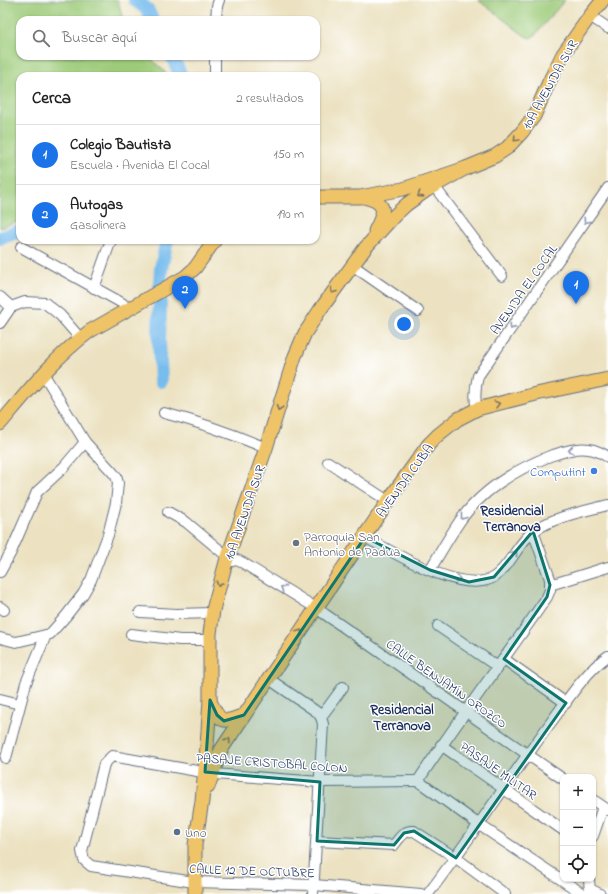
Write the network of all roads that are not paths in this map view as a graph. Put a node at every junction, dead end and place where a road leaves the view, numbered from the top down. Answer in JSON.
{"nodes":[{"id":1,"x":219,"y":0,"type":"edge"},
{"id":2,"x":604,"y":0,"type":"edge"},
{"id":3,"x":216,"y":16,"type":"edge"},
{"id":4,"x":590,"y":16,"type":"junction"},
{"id":5,"x":608,"y":28,"type":"edge"},
{"id":6,"x":215,"y":60,"type":"edge"},
{"id":7,"x":216,"y":72,"type":"edge"},
{"id":8,"x":466,"y":168,"type":"junction"},
{"id":9,"x":434,"y":186,"type":"junction"},
{"id":10,"x":608,"y":188,"type":"edge"},
{"id":11,"x":360,"y":196,"type":"junction"},
{"id":12,"x":320,"y":197,"type":"edge"},
{"id":13,"x":110,"y":244,"type":"edge"},
{"id":14,"x":212,"y":244,"type":"edge"},
{"id":15,"x":21,"y":247,"type":"dead end"},
{"id":16,"x":366,"y":247,"type":"junction"},
{"id":17,"x":352,"y":265,"type":"junction"},
{"id":18,"x":502,"y":276,"type":"dead end"},
{"id":19,"x":94,"y":288,"type":"junction"},
{"id":20,"x":0,"y":297,"type":"edge"},
{"id":21,"x":11,"y":307,"type":"junction"},
{"id":22,"x":128,"y":309,"type":"junction"},
{"id":23,"x":418,"y":311,"type":"dead end"},
{"id":24,"x":0,"y":323,"type":"edge"},
{"id":25,"x":80,"y":338,"type":"junction"},
{"id":26,"x":43,"y":374,"type":"junction"},
{"id":27,"x":608,"y":379,"type":"edge"},
{"id":28,"x":477,"y":409,"type":"junction"},
{"id":29,"x":164,"y":413,"type":"dead end"},
{"id":30,"x":0,"y":424,"type":"edge"},
{"id":31,"x":86,"y":442,"type":"junction"},
{"id":32,"x":266,"y":448,"type":"junction"},
{"id":33,"x":608,"y":458,"type":"edge"},
{"id":34,"x":328,"y":462,"type":"dead end"},
{"id":35,"x":388,"y":502,"type":"junction"},
{"id":36,"x":608,"y":504,"type":"edge"},
{"id":37,"x":168,"y":512,"type":"dead end"},
{"id":38,"x":533,"y":531,"type":"junction"},
{"id":39,"x":365,"y":536,"type":"junction"},
{"id":40,"x":227,"y":560,"type":"junction"},
{"id":41,"x":608,"y":567,"type":"edge"},
{"id":42,"x":430,"y":570,"type":"junction"},
{"id":43,"x":0,"y":572,"type":"edge"},
{"id":44,"x":550,"y":585,"type":"junction"},
{"id":45,"x":316,"y":608,"type":"junction"},
{"id":46,"x":140,"y":612,"type":"dead end"},
{"id":47,"x":212,"y":613,"type":"junction"},
{"id":48,"x":438,"y":626,"type":"dead end"},
{"id":49,"x":131,"y":634,"type":"dead end"},
{"id":50,"x":46,"y":635,"type":"junction"},
{"id":51,"x":0,"y":638,"type":"edge"},
{"id":52,"x":209,"y":640,"type":"junction"},
{"id":53,"x":608,"y":656,"type":"edge"},
{"id":54,"x":501,"y":663,"type":"junction"},
{"id":55,"x":269,"y":679,"type":"junction"},
{"id":56,"x":343,"y":687,"type":"dead end"},
{"id":57,"x":0,"y":699,"type":"edge"},
{"id":58,"x":210,"y":700,"type":"junction"},
{"id":59,"x":566,"y":703,"type":"junction"},
{"id":60,"x":20,"y":704,"type":"junction"},
{"id":61,"x":465,"y":711,"type":"junction"},
{"id":62,"x":244,"y":715,"type":"junction"},
{"id":63,"x":321,"y":717,"type":"junction"},
{"id":64,"x":441,"y":745,"type":"junction"},
{"id":65,"x":527,"y":755,"type":"junction"},
{"id":66,"x":6,"y":758,"type":"dead end"},
{"id":67,"x":209,"y":773,"type":"junction"},
{"id":68,"x":560,"y":777,"type":"edge"},
{"id":69,"x":418,"y":781,"type":"junction"},
{"id":70,"x":320,"y":782,"type":"junction"},
{"id":71,"x":503,"y":789,"type":"junction"},
{"id":72,"x":596,"y":802,"type":"edge"},
{"id":73,"x":605,"y":808,"type":"edge"},
{"id":74,"x":478,"y":824,"type":"junction"},
{"id":75,"x":560,"y":828,"type":"edge"},
{"id":76,"x":596,"y":829,"type":"edge"},
{"id":77,"x":317,"y":842,"type":"junction"},
{"id":78,"x":456,"y":858,"type":"junction"},
{"id":79,"x":84,"y":860,"type":"joint"},
{"id":80,"x":195,"y":888,"type":"edge"},
{"id":81,"x":588,"y":889,"type":"edge"},
{"id":82,"x":314,"y":890,"type":"edge"},
{"id":83,"x":421,"y":894,"type":"edge"},
{"id":84,"x":428,"y":894,"type":"edge"},
{"id":85,"x":505,"y":894,"type":"edge"},
{"id":86,"x":600,"y":894,"type":"edge"}],
"edges":[{"from":1,"to":3,"type":"street"},
{"from":2,"to":4,"type":"main road","name":"10A AVENIDA SUR"},
{"from":4,"to":5,"type":"street"},
{"from":4,"to":8,"type":"main road","name":"10A AVENIDA SUR","one_way":true},
{"from":6,"to":7,"type":"street"},
{"from":8,"to":9,"type":"main road","name":"10A AVENIDA SUR"},
{"from":8,"to":11,"type":"main road","name":"10A AVENIDA SUR"},
{"from":9,"to":16,"type":"main road","name":"10A AVENIDA SUR","one_way":true},
{"from":9,"to":18,"type":"street"},
{"from":10,"to":28,"type":"street","name":"AVENIDA EL COCAL","one_way":true},
{"from":11,"to":12,"type":"main road"},
{"from":11,"to":16,"type":"main road","name":"10A AVENIDA SUR"},
{"from":13,"to":19,"type":"street"},
{"from":14,"to":22,"type":"main road"},
{"from":15,"to":19,"type":"street"},
{"from":16,"to":17,"type":"main road","name":"10A AVENIDA SUR"},
{"from":17,"to":23,"type":"street"},
{"from":17,"to":32,"type":"main road","name":"10A AVENIDA SUR","one_way":true},
{"from":19,"to":22,"type":"street"},
{"from":20,"to":21,"type":"street"},
{"from":21,"to":24,"type":"street"},
{"from":21,"to":25,"type":"street"},
{"from":22,"to":25,"type":"main road"},
{"from":25,"to":26,"type":"main road"},
{"from":26,"to":30,"type":"main road"},
{"from":26,"to":31,"type":"street"},
{"from":28,"to":27,"type":"main road","name":"AVENIDA CUBA","one_way":true},
{"from":28,"to":35,"type":"main road","name":"AVENIDA CUBA"},
{"from":29,"to":32,"type":"street"},
{"from":31,"to":43,"type":"street"},
{"from":31,"to":50,"type":"street"},
{"from":32,"to":40,"type":"main road","name":"10A AVENIDA SUR"},
{"from":33,"to":42,"type":"street","one_way":true},
{"from":34,"to":35,"type":"street"},
{"from":35,"to":39,"type":"main road","name":"AVENIDA CUBA"},
{"from":36,"to":38,"type":"street"},
{"from":37,"to":40,"type":"street"},
{"from":42,"to":38,"type":"street","one_way":true},
{"from":38,"to":44,"type":"street"},
{"from":39,"to":42,"type":"street"},
{"from":39,"to":45,"type":"main road","name":"AVENIDA CUBA"},
{"from":45,"to":40,"type":"street","name":"CALLE BENJAMÍN OROZCO","one_way":true},
{"from":40,"to":47,"type":"main road","name":"10A AVENIDA SUR","one_way":true},
{"from":41,"to":44,"type":"street"},
{"from":44,"to":54,"type":"street"},
{"from":55,"to":45,"type":"main road","name":"AVENIDA CUBA","one_way":true},
{"from":45,"to":61,"type":"street","name":"CALLE BENJAMÍN OROZCO"},
{"from":46,"to":47,"type":"street"},
{"from":47,"to":52,"type":"main road","name":"10A AVENIDA SUR"},
{"from":48,"to":54,"type":"street"},
{"from":49,"to":52,"type":"street"},
{"from":50,"to":51,"type":"street"},
{"from":50,"to":60,"type":"street"},
{"from":52,"to":58,"type":"main road","name":"10A AVENIDA SUR"},
{"from":53,"to":59,"type":"street"},
{"from":54,"to":59,"type":"street"},
{"from":54,"to":61,"type":"street"},
{"from":55,"to":62,"type":"main road","name":"AVENIDA CUBA"},
{"from":55,"to":63,"type":"street"},
{"from":56,"to":63,"type":"street"},
{"from":57,"to":60,"type":"street"},
{"from":58,"to":62,"type":"main road"},
{"from":58,"to":67,"type":"main road","name":"10A AVENIDA SUR"},
{"from":59,"to":65,"type":"street"},
{"from":60,"to":66,"type":"street"},
{"from":61,"to":64,"type":"street"},
{"from":61,"to":65,"type":"street","name":"CALLE BENJAMÍN OROZCO"},
{"from":67,"to":62,"type":"main road","name":"AVENIDA CUBA","one_way":true},
{"from":63,"to":70,"type":"street"},
{"from":64,"to":69,"type":"street"},
{"from":64,"to":71,"type":"street","name":"PASAJE MILITAR"},
{"from":65,"to":68,"type":"street","name":"CALLE BENJAMÍN OROZCO"},
{"from":65,"to":71,"type":"street"},
{"from":67,"to":70,"type":"street","name":"PASAJE CRISTOBAL COLON"},
{"from":67,"to":79,"type":"street","name":"PASAJE CRISTOBAL COLON"},
{"from":67,"to":80,"type":"main road","name":"AVENIDA CUBA"},
{"from":69,"to":70,"type":"street","name":"PASAJE CRISTOBAL COLON"},
{"from":69,"to":74,"type":"street"},
{"from":70,"to":77,"type":"street"},
{"from":71,"to":74,"type":"street"},
{"from":71,"to":75,"type":"street","name":"PASAJE MILITAR"},
{"from":72,"to":73,"type":"street"},
{"from":73,"to":76,"type":"street"},
{"from":74,"to":78,"type":"street"},
{"from":74,"to":81,"type":"street"},
{"from":77,"to":78,"type":"street"},
{"from":77,"to":82,"type":"street"},
{"from":78,"to":84,"type":"street"},
{"from":78,"to":85,"type":"street"},
{"from":79,"to":80,"type":"street","name":"CALLE 12 DE OCTUBRE"},
{"from":80,"to":82,"type":"street","name":"CALLE 12 DE OCTUBRE"},
{"from":81,"to":86,"type":"street"},
{"from":82,"to":83,"type":"street","name":"CALLE 12 DE OCTUBRE"}]}
